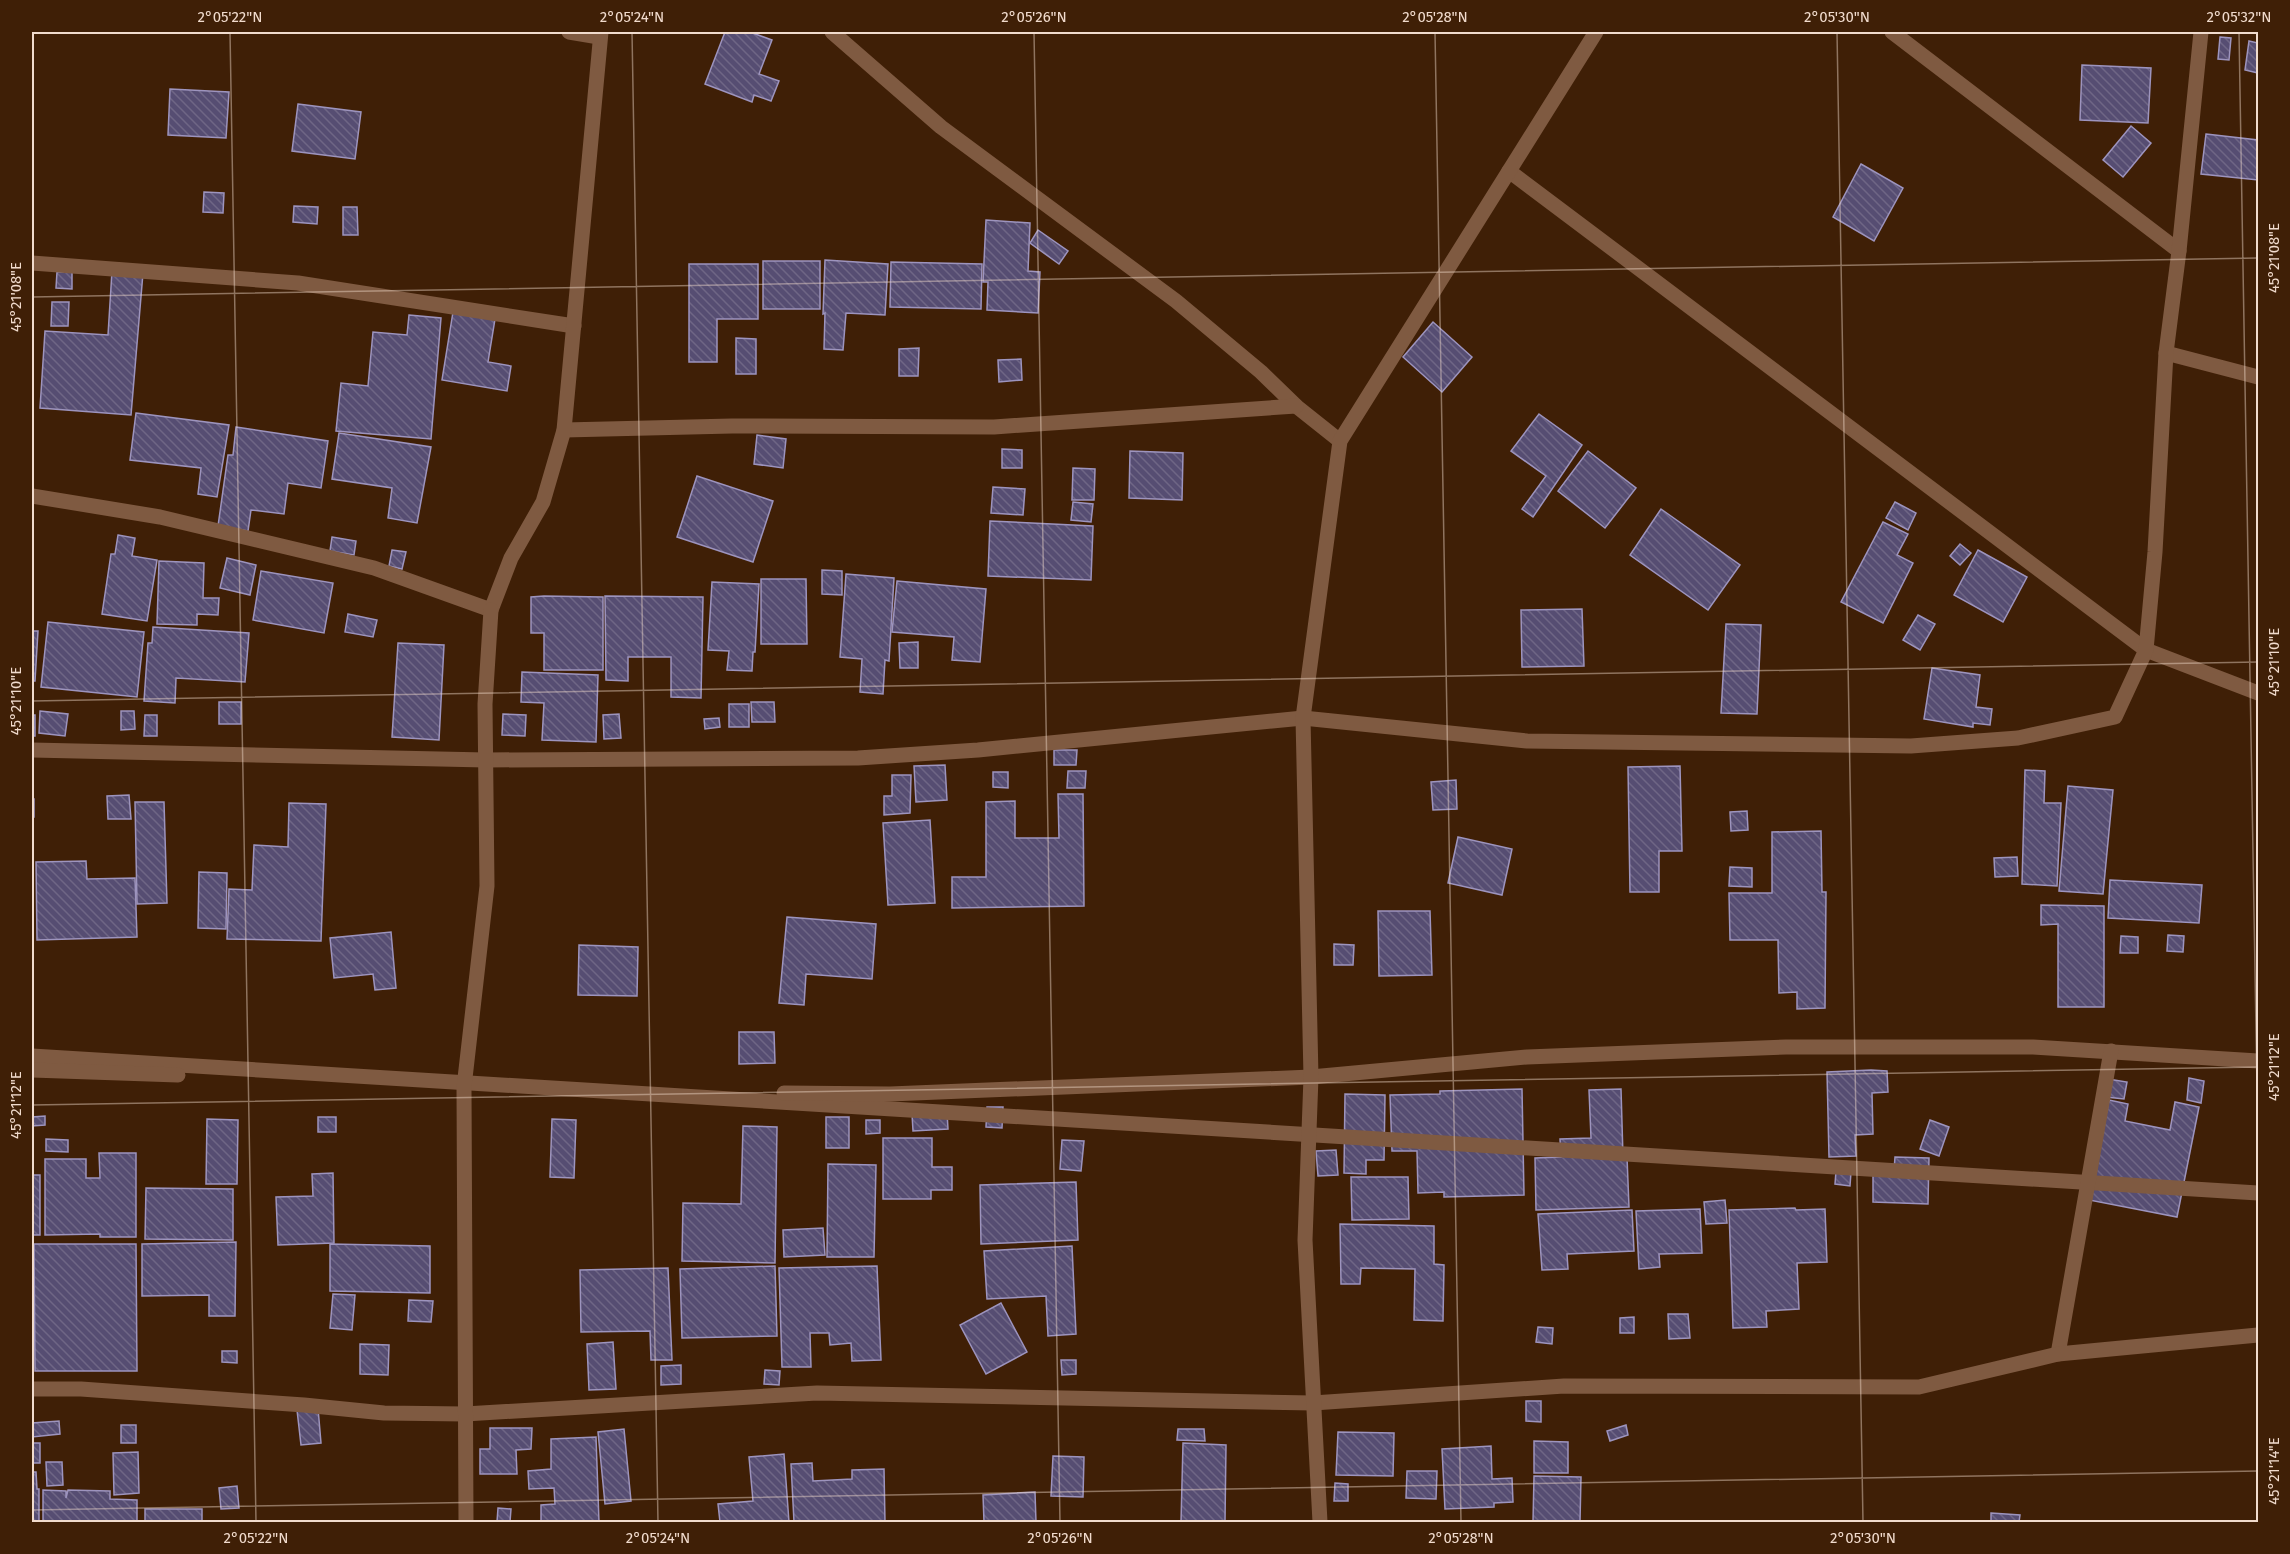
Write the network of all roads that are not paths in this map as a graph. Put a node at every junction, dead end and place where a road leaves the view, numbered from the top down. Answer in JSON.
{"nodes":[{"id":1,"x":569,"y":32,"type":"edge"},
{"id":2,"x":832,"y":32,"type":"edge"},
{"id":3,"x":1596,"y":32,"type":"edge"},
{"id":4,"x":1892,"y":32,"type":"edge"},
{"id":5,"x":2201,"y":32,"type":"edge"},
{"id":6,"x":600,"y":34,"type":"edge"},
{"id":7,"x":1509,"y":171,"type":"junction"},
{"id":8,"x":2179,"y":251,"type":"junction"},
{"id":9,"x":32,"y":264,"type":"edge"},
{"id":10,"x":574,"y":326,"type":"junction"},
{"id":11,"x":2166,"y":353,"type":"junction"},
{"id":12,"x":2259,"y":377,"type":"edge"},
{"id":13,"x":1296,"y":406,"type":"junction"},
{"id":14,"x":564,"y":430,"type":"junction"},
{"id":15,"x":1340,"y":441,"type":"junction"},
{"id":16,"x":32,"y":496,"type":"edge"},
{"id":17,"x":491,"y":610,"type":"junction"},
{"id":18,"x":2145,"y":650,"type":"junction"},
{"id":19,"x":2259,"y":693,"type":"edge"},
{"id":20,"x":1303,"y":718,"type":"junction"},
{"id":21,"x":32,"y":750,"type":"edge"},
{"id":22,"x":486,"y":760,"type":"junction"},
{"id":23,"x":2110,"y":1052,"type":"junction"},
{"id":24,"x":32,"y":1056,"type":"edge"},
{"id":25,"x":2259,"y":1061,"type":"edge"},
{"id":26,"x":32,"y":1070,"type":"edge"},
{"id":27,"x":1311,"y":1077,"type":"junction"},
{"id":28,"x":464,"y":1087,"type":"junction"},
{"id":29,"x":2259,"y":1193,"type":"edge"},
{"id":30,"x":2259,"y":1335,"type":"edge"},
{"id":31,"x":2058,"y":1354,"type":"junction"},
{"id":32,"x":32,"y":1389,"type":"edge"},
{"id":33,"x":1313,"y":1403,"type":"junction"},
{"id":34,"x":465,"y":1414,"type":"junction"},
{"id":35,"x":466,"y":1522,"type":"edge"},
{"id":36,"x":1320,"y":1522,"type":"edge"}],
"edges":[{"from":1,"to":6,"type":"street"},
{"from":2,"to":13,"type":"street"},
{"from":3,"to":7,"type":"street"},
{"from":4,"to":8,"type":"street"},
{"from":5,"to":8,"type":"street"},
{"from":6,"to":10,"type":"street"},
{"from":7,"to":15,"type":"street"},
{"from":7,"to":18,"type":"street"},
{"from":8,"to":11,"type":"street"},
{"from":9,"to":10,"type":"street"},
{"from":10,"to":14,"type":"street"},
{"from":11,"to":12,"type":"street"},
{"from":11,"to":18,"type":"street"},
{"from":13,"to":14,"type":"street"},
{"from":13,"to":15,"type":"street"},
{"from":14,"to":17,"type":"street"},
{"from":15,"to":20,"type":"street"},
{"from":16,"to":17,"type":"street"},
{"from":17,"to":22,"type":"street"},
{"from":18,"to":19,"type":"street"},
{"from":18,"to":20,"type":"street"},
{"from":20,"to":22,"type":"street"},
{"from":20,"to":27,"type":"street"},
{"from":21,"to":22,"type":"street"},
{"from":22,"to":28,"type":"street"},
{"from":23,"to":25,"type":"street"},
{"from":23,"to":27,"type":"street"},
{"from":23,"to":31,"type":"street"},
{"from":24,"to":29,"type":"street"},
{"from":26,"to":28,"type":"street"},
{"from":27,"to":28,"type":"street"},
{"from":27,"to":33,"type":"street"},
{"from":28,"to":34,"type":"street"},
{"from":30,"to":31,"type":"street"},
{"from":31,"to":33,"type":"street"},
{"from":32,"to":34,"type":"street"},
{"from":33,"to":34,"type":"street"},
{"from":33,"to":36,"type":"street"},
{"from":34,"to":35,"type":"street"}]}
